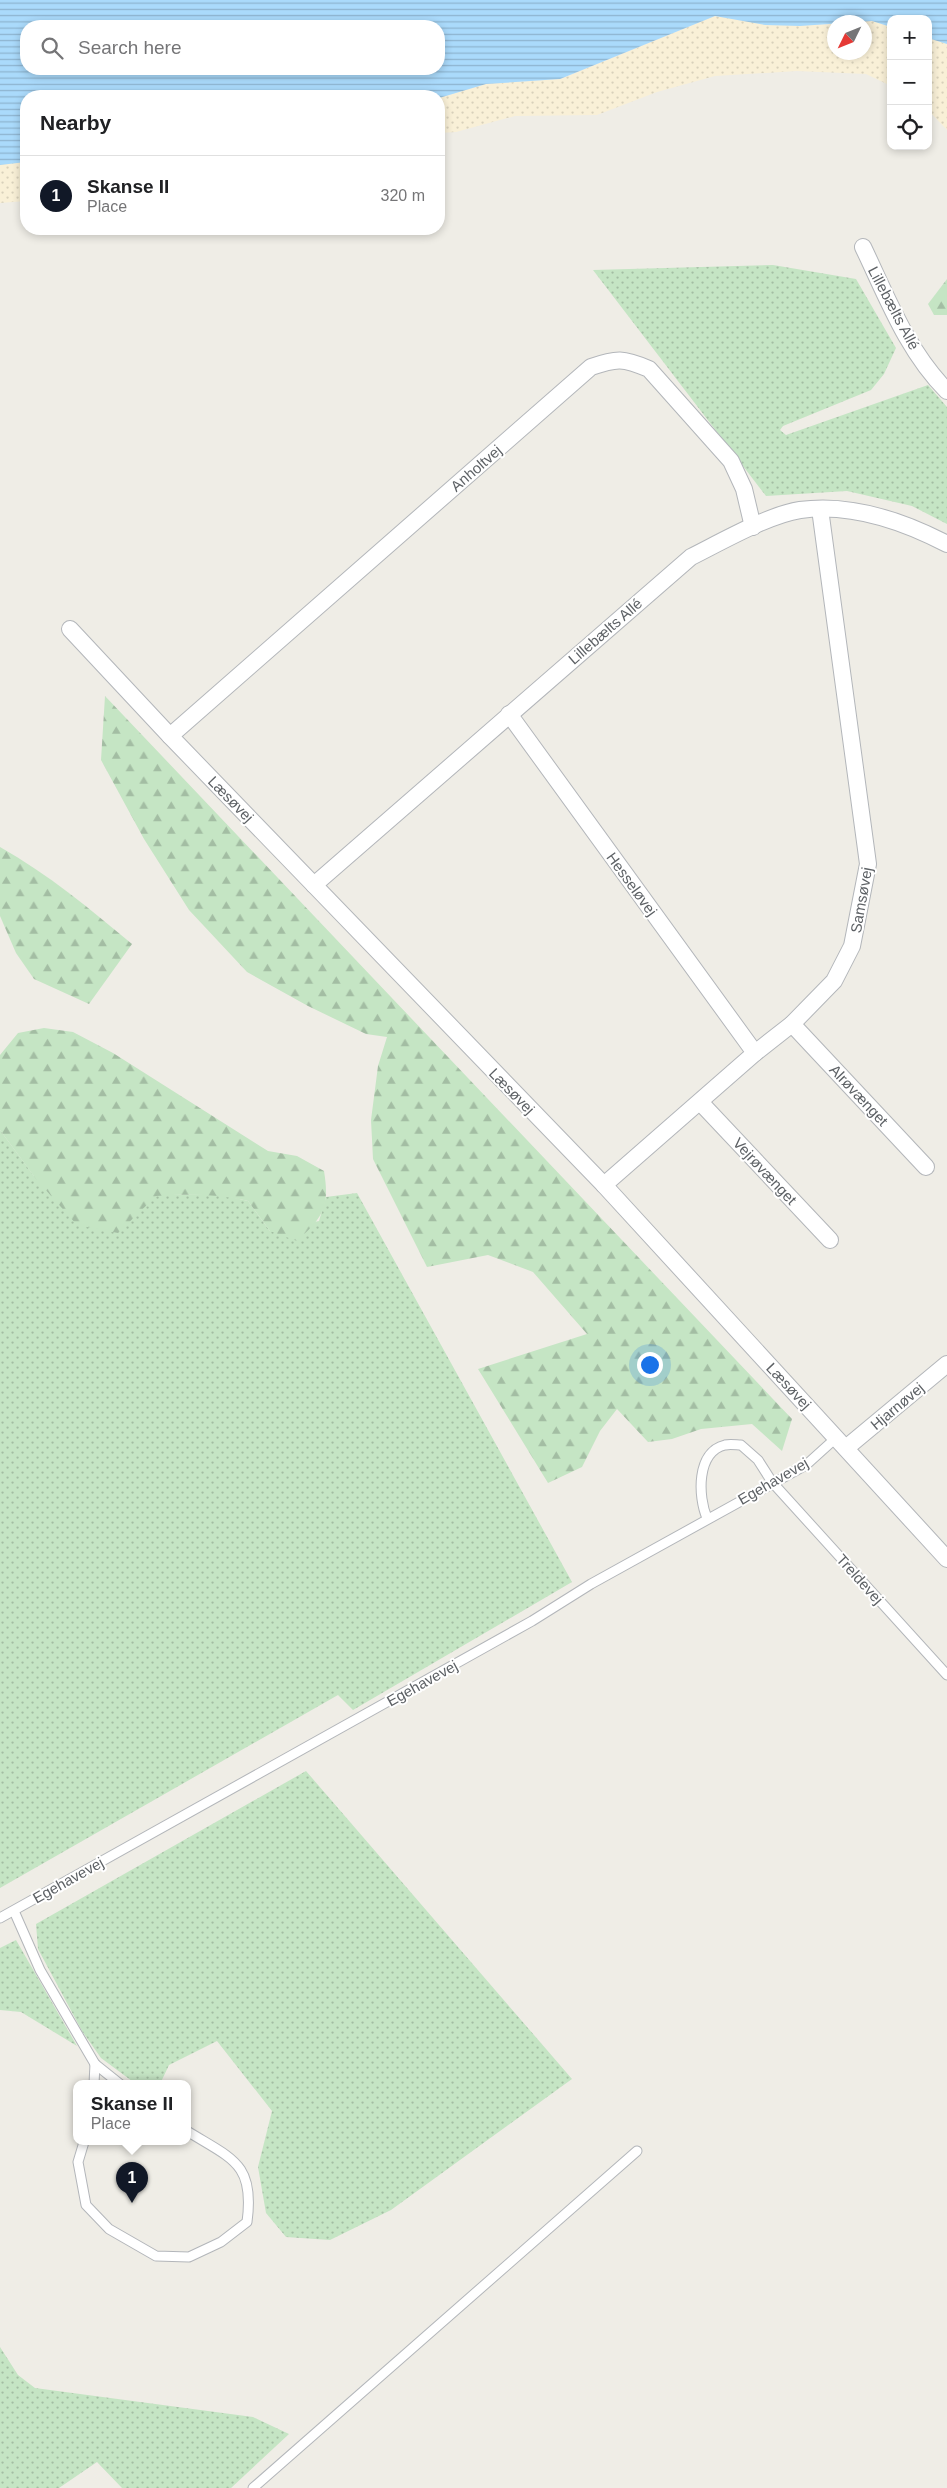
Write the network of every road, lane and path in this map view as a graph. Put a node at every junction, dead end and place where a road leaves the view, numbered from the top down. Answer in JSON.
{"nodes":[{"id":1,"x":863,"y":247,"type":"dead end"},
{"id":2,"x":947,"y":391,"type":"edge"},
{"id":3,"x":820,"y":509,"type":"junction"},
{"id":4,"x":753,"y":527,"type":"junction"},
{"id":5,"x":947,"y":544,"type":"edge"},
{"id":6,"x":70,"y":629,"type":"dead end"},
{"id":7,"x":509,"y":714,"type":"junction"},
{"id":8,"x":170,"y":736,"type":"junction"},
{"id":9,"x":314,"y":885,"type":"junction"},
{"id":10,"x":792,"y":1024,"type":"junction"},
{"id":11,"x":754,"y":1053,"type":"junction"},
{"id":12,"x":700,"y":1102,"type":"junction"},
{"id":13,"x":926,"y":1167,"type":"dead end"},
{"id":14,"x":604,"y":1185,"type":"junction"},
{"id":15,"x":830,"y":1240,"type":"dead end"},
{"id":16,"x":947,"y":1364,"type":"edge"},
{"id":17,"x":842,"y":1442,"type":"junction"},
{"id":18,"x":772,"y":1482,"type":"junction"},
{"id":19,"x":707,"y":1518,"type":"junction"},
{"id":20,"x":947,"y":1559,"type":"edge"},
{"id":21,"x":947,"y":1675,"type":"edge"},
{"id":22,"x":14,"y":1910,"type":"junction"},
{"id":23,"x":0,"y":1918,"type":"edge"},
{"id":24,"x":95,"y":2064,"type":"junction"},
{"id":25,"x":94,"y":2080,"type":"edge"},
{"id":26,"x":115,"y":2080,"type":"edge"},
{"id":27,"x":191,"y":2133,"type":"edge"},
{"id":28,"x":83,"y":2145,"type":"edge"},
{"id":29,"x":636,"y":2151,"type":"dead end"},
{"id":30,"x":253,"y":2488,"type":"edge"}],
"edges":[{"from":1,"to":2,"type":"street","name":"Lillebælts Allé"},
{"from":3,"to":4,"type":"street","name":"Lillebælts Allé"},
{"from":3,"to":5,"type":"street","name":"Lillebælts Allé"},
{"from":3,"to":10,"type":"street","name":"Samsøvej"},
{"from":4,"to":7,"type":"street","name":"Lillebælts Allé"},
{"from":4,"to":8,"type":"street","name":"Anholtvej"},
{"from":6,"to":8,"type":"street","name":"Læsøvej"},
{"from":7,"to":9,"type":"street","name":"Lillebælts Allé"},
{"from":7,"to":11,"type":"street","name":"Hesseløvej"},
{"from":8,"to":9,"type":"street","name":"Læsøvej"},
{"from":9,"to":14,"type":"street","name":"Læsøvej"},
{"from":10,"to":11,"type":"street","name":"Samsøvej"},
{"from":10,"to":13,"type":"street","name":"Alrøvænget"},
{"from":11,"to":12,"type":"street","name":"Samsøvej"},
{"from":12,"to":14,"type":"street","name":"Samsøvej"},
{"from":12,"to":15,"type":"street","name":"Vejrøvænget"},
{"from":14,"to":17,"type":"street","name":"Læsøvej"},
{"from":16,"to":17,"type":"street","name":"Hjarnøvej"},
{"from":17,"to":18,"type":"lane","name":"Egehavevej"},
{"from":17,"to":20,"type":"street","name":"Læsøvej"},
{"from":18,"to":19,"type":"lane","name":"Egehavevej"},
{"from":18,"to":19,"type":"lane","name":"Treldevej"},
{"from":18,"to":21,"type":"lane","name":"Treldevej"},
{"from":19,"to":22,"type":"lane","name":"Egehavevej"},
{"from":22,"to":23,"type":"lane","name":"Egehavevej"},
{"from":22,"to":24,"type":"lane"},
{"from":24,"to":25,"type":"lane"},
{"from":24,"to":26,"type":"lane"},
{"from":27,"to":28,"type":"lane"},
{"from":29,"to":30,"type":"lane"}]}
